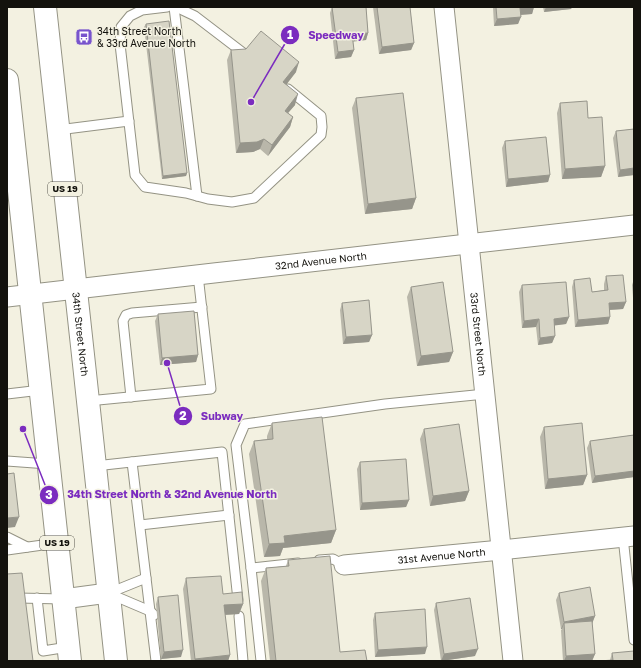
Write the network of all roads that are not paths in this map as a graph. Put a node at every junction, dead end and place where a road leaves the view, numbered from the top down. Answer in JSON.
{"nodes":[{"id":1,"x":45,"y":7,"type":"edge"},
{"id":2,"x":167,"y":7,"type":"edge"},
{"id":3,"x":175,"y":7,"type":"edge"},
{"id":4,"x":444,"y":7,"type":"edge"},
{"id":5,"x":246,"y":55,"type":"edge"},
{"id":6,"x":7,"y":80,"type":"edge"},
{"id":7,"x":285,"y":86,"type":"edge"},
{"id":8,"x":129,"y":121,"type":"junction"},
{"id":9,"x":58,"y":130,"type":"junction"},
{"id":10,"x":197,"y":196,"type":"junction"},
{"id":11,"x":634,"y":225,"type":"edge"},
{"id":12,"x":469,"y":243,"type":"junction"},
{"id":13,"x":198,"y":276,"type":"junction"},
{"id":14,"x":76,"y":290,"type":"junction"},
{"id":15,"x":31,"y":294,"type":"junction"},
{"id":16,"x":7,"y":297,"type":"edge"},
{"id":17,"x":202,"y":307,"type":"junction"},
{"id":18,"x":41,"y":390,"type":"junction"},
{"id":19,"x":7,"y":394,"type":"edge"},
{"id":20,"x":485,"y":394,"type":"junction"},
{"id":21,"x":131,"y":397,"type":"junction"},
{"id":22,"x":88,"y":401,"type":"junction"},
{"id":23,"x":7,"y":461,"type":"edge"},
{"id":24,"x":132,"y":462,"type":"junction"},
{"id":25,"x":48,"y":464,"type":"junction"},
{"id":26,"x":95,"y":466,"type":"junction"},
{"id":27,"x":229,"y":515,"type":"junction"},
{"id":28,"x":140,"y":525,"type":"junction"},
{"id":29,"x":629,"y":536,"type":"edge"},
{"id":30,"x":7,"y":537,"type":"edge"},
{"id":31,"x":57,"y":543,"type":"junction"},
{"id":32,"x":28,"y":547,"type":"junction"},
{"id":33,"x":7,"y":550,"type":"edge"},
{"id":34,"x":502,"y":550,"type":"junction"},
{"id":35,"x":344,"y":565,"type":"joint"},
{"id":36,"x":251,"y":568,"type":"junction"},
{"id":37,"x":146,"y":578,"type":"junction"},
{"id":38,"x":108,"y":593,"type":"junction"},
{"id":39,"x":18,"y":598,"type":"edge"},
{"id":40,"x":37,"y":598,"type":"junction"},
{"id":41,"x":63,"y":598,"type":"junction"},
{"id":42,"x":238,"y":600,"type":"edge"},
{"id":43,"x":150,"y":611,"type":"junction"},
{"id":44,"x":239,"y":616,"type":"edge"},
{"id":45,"x":160,"y":621,"type":"edge"},
{"id":46,"x":634,"y":640,"type":"edge"},
{"id":47,"x":69,"y":654,"type":"edge"},
{"id":48,"x":116,"y":661,"type":"edge"},
{"id":49,"x":156,"y":661,"type":"edge"},
{"id":50,"x":243,"y":661,"type":"edge"},
{"id":51,"x":261,"y":661,"type":"edge"},
{"id":52,"x":513,"y":661,"type":"edge"}],
"edges":[{"from":1,"to":9,"type":"highway","name":"34th Street North","number":"US 19"},
{"from":2,"to":8,"type":"lane"},
{"from":3,"to":5,"type":"lane"},
{"from":3,"to":10,"type":"lane"},
{"from":4,"to":12,"type":"street","name":"33rd Street North"},
{"from":6,"to":15,"type":"highway","number":"US 19"},
{"from":7,"to":10,"type":"lane"},
{"from":8,"to":9,"type":"lane"},
{"from":8,"to":10,"type":"lane"},
{"from":9,"to":14,"type":"highway","name":"34th Street North","number":"US 19"},
{"from":11,"to":12,"type":"street","name":"32nd Avenue North"},
{"from":12,"to":13,"type":"street","name":"32nd Avenue North"},
{"from":12,"to":20,"type":"street","name":"33rd Street North"},
{"from":13,"to":14,"type":"street","name":"32nd Avenue North"},
{"from":13,"to":17,"type":"lane"},
{"from":14,"to":15,"type":"street","name":"32nd Avenue North"},
{"from":14,"to":22,"type":"highway","name":"34th Street North","number":"US 19"},
{"from":15,"to":16,"type":"street","name":"32nd Avenue North"},
{"from":15,"to":18,"type":"highway","number":"US 19"},
{"from":17,"to":21,"type":"lane"},
{"from":17,"to":21,"type":"lane"},
{"from":18,"to":19,"type":"lane"},
{"from":18,"to":25,"type":"highway","number":"US 19"},
{"from":20,"to":34,"type":"street","name":"33rd Street North"},
{"from":20,"to":36,"type":"lane"},
{"from":21,"to":22,"type":"lane"},
{"from":22,"to":26,"type":"highway","name":"34th Street North","number":"US 19"},
{"from":23,"to":25,"type":"lane"},
{"from":24,"to":26,"type":"lane"},
{"from":24,"to":27,"type":"lane"},
{"from":24,"to":28,"type":"lane"},
{"from":25,"to":31,"type":"highway","number":"US 19"},
{"from":26,"to":38,"type":"highway","name":"34th Street North","number":"US 19"},
{"from":27,"to":28,"type":"lane"},
{"from":27,"to":42,"type":"lane"},
{"from":28,"to":37,"type":"lane"},
{"from":29,"to":34,"type":"street","name":"31st Avenue North"},
{"from":29,"to":46,"type":"lane"},
{"from":30,"to":32,"type":"lane"},
{"from":31,"to":32,"type":"lane"},
{"from":31,"to":41,"type":"highway","number":"US 19"},
{"from":32,"to":33,"type":"lane"},
{"from":34,"to":35,"type":"street","name":"31st Avenue North"},
{"from":34,"to":52,"type":"street","name":"33rd Street North"},
{"from":35,"to":36,"type":"lane","name":"31st Avenue North"},
{"from":36,"to":51,"type":"lane"},
{"from":37,"to":38,"type":"lane"},
{"from":37,"to":43,"type":"lane"},
{"from":38,"to":41,"type":"street"},
{"from":38,"to":43,"type":"lane"},
{"from":38,"to":48,"type":"highway","name":"34th Street North","number":"US 19"},
{"from":39,"to":40,"type":"lane"},
{"from":40,"to":41,"type":"lane"},
{"from":40,"to":47,"type":"lane"},
{"from":41,"to":47,"type":"highway","number":"US 19"},
{"from":43,"to":45,"type":"lane"},
{"from":43,"to":49,"type":"lane"},
{"from":44,"to":50,"type":"lane"}]}
